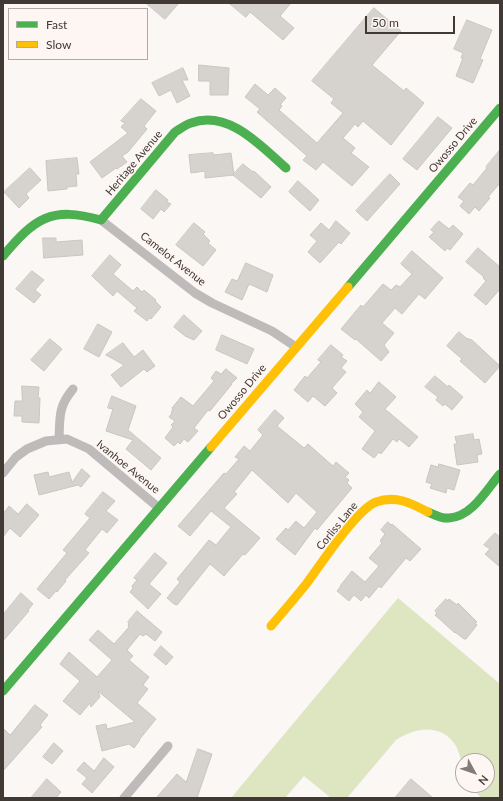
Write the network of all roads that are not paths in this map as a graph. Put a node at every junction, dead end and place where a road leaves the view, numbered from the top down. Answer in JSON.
{"nodes":[{"id":1,"x":500,"y":108,"type":"edge"},
{"id":2,"x":286,"y":168,"type":"dead end"},
{"id":3,"x":101,"y":220,"type":"junction"},
{"id":4,"x":3,"y":256,"type":"edge"},
{"id":5,"x":296,"y":347,"type":"junction"},
{"id":6,"x":73,"y":389,"type":"dead end"},
{"id":7,"x":59,"y":440,"type":"junction"},
{"id":8,"x":3,"y":473,"type":"edge"},
{"id":9,"x":500,"y":474,"type":"edge"},
{"id":10,"x":159,"y":508,"type":"junction"},
{"id":11,"x":271,"y":626,"type":"dead end"},
{"id":12,"x":3,"y":691,"type":"edge"},
{"id":13,"x":168,"y":746,"type":"dead end"},
{"id":14,"x":124,"y":798,"type":"edge"}],
"edges":[{"from":1,"to":5,"type":"street","name":"Owosso Drive"},
{"from":2,"to":3,"type":"street","name":"Heritage Avenue"},
{"from":3,"to":4,"type":"street"},
{"from":3,"to":5,"type":"street","name":"Camelot Avenue"},
{"from":5,"to":10,"type":"street","name":"Owosso Drive"},
{"from":6,"to":7,"type":"street"},
{"from":7,"to":8,"type":"street","name":"Ivanhoe Avenue"},
{"from":7,"to":10,"type":"street","name":"Ivanhoe Avenue"},
{"from":9,"to":11,"type":"street","name":"Corliss Lane"},
{"from":10,"to":12,"type":"street","name":"Owosso Drive"},
{"from":13,"to":14,"type":"street"}]}
